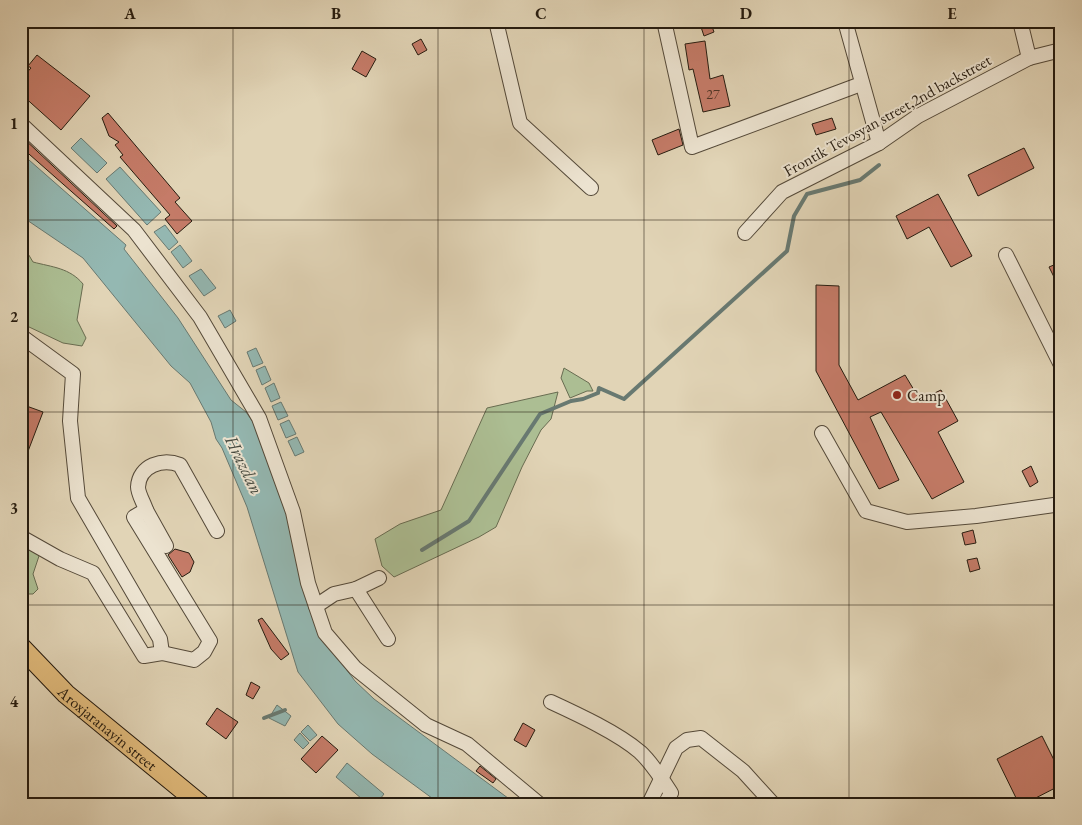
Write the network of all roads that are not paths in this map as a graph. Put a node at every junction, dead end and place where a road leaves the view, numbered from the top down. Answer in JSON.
{"nodes":[{"id":1,"x":496,"y":21,"type":"edge"},
{"id":2,"x":664,"y":21,"type":"edge"},
{"id":3,"x":845,"y":21,"type":"edge"},
{"id":4,"x":1020,"y":21,"type":"edge"},
{"id":5,"x":1061,"y":50,"type":"edge"},
{"id":6,"x":1029,"y":58,"type":"junction"},
{"id":7,"x":861,"y":84,"type":"junction"},
{"id":8,"x":21,"y":124,"type":"edge"},
{"id":9,"x":879,"y":143,"type":"junction"},
{"id":10,"x":592,"y":188,"type":"dead end"},
{"id":11,"x":745,"y":233,"type":"dead end"},
{"id":12,"x":1006,"y":255,"type":"dead end"},
{"id":13,"x":21,"y":336,"type":"edge"},
{"id":14,"x":1061,"y":365,"type":"edge"},
{"id":15,"x":822,"y":433,"type":"dead end"},
{"id":16,"x":1061,"y":504,"type":"edge"},
{"id":17,"x":146,"y":510,"type":"junction"},
{"id":18,"x":217,"y":531,"type":"dead end"},
{"id":19,"x":21,"y":537,"type":"edge"},
{"id":20,"x":166,"y":546,"type":"dead end"},
{"id":21,"x":379,"y":578,"type":"dead end"},
{"id":22,"x":356,"y":589,"type":"junction"},
{"id":23,"x":316,"y":606,"type":"junction"},
{"id":24,"x":388,"y":639,"type":"dead end"},
{"id":25,"x":21,"y":647,"type":"edge"},
{"id":26,"x":162,"y":653,"type":"junction"},
{"id":27,"x":551,"y":702,"type":"dead end"},
{"id":28,"x":662,"y":778,"type":"junction"},
{"id":29,"x":200,"y":804,"type":"edge"},
{"id":30,"x":539,"y":804,"type":"edge"},
{"id":31,"x":649,"y":804,"type":"edge"},
{"id":32,"x":665,"y":804,"type":"edge"},
{"id":33,"x":772,"y":804,"type":"edge"}],
"edges":[{"from":1,"to":10,"type":"street"},
{"from":2,"to":7,"type":"street"},
{"from":3,"to":7,"type":"street"},
{"from":4,"to":6,"type":"street"},
{"from":5,"to":6,"type":"street","name":"Frontik Tevosyan street,2nd backstreet"},
{"from":6,"to":9,"type":"street","name":"Frontik Tevosyan street,2nd backstreet"},
{"from":7,"to":9,"type":"street"},
{"from":8,"to":23,"type":"street"},
{"from":9,"to":11,"type":"street","name":"Frontik Tevosyan street,2nd backstreet"},
{"from":12,"to":14,"type":"street"},
{"from":13,"to":26,"type":"street"},
{"from":15,"to":16,"type":"street"},
{"from":17,"to":18,"type":"street"},
{"from":17,"to":20,"type":"street"},
{"from":17,"to":26,"type":"street"},
{"from":19,"to":26,"type":"street"},
{"from":21,"to":22,"type":"street"},
{"from":22,"to":23,"type":"street"},
{"from":22,"to":24,"type":"street"},
{"from":23,"to":30,"type":"street"},
{"from":25,"to":29,"type":"main road","name":"Aroxjaranayin street"},
{"from":27,"to":28,"type":"street"},
{"from":28,"to":31,"type":"street"},
{"from":28,"to":32,"type":"street"},
{"from":28,"to":33,"type":"street"}]}
